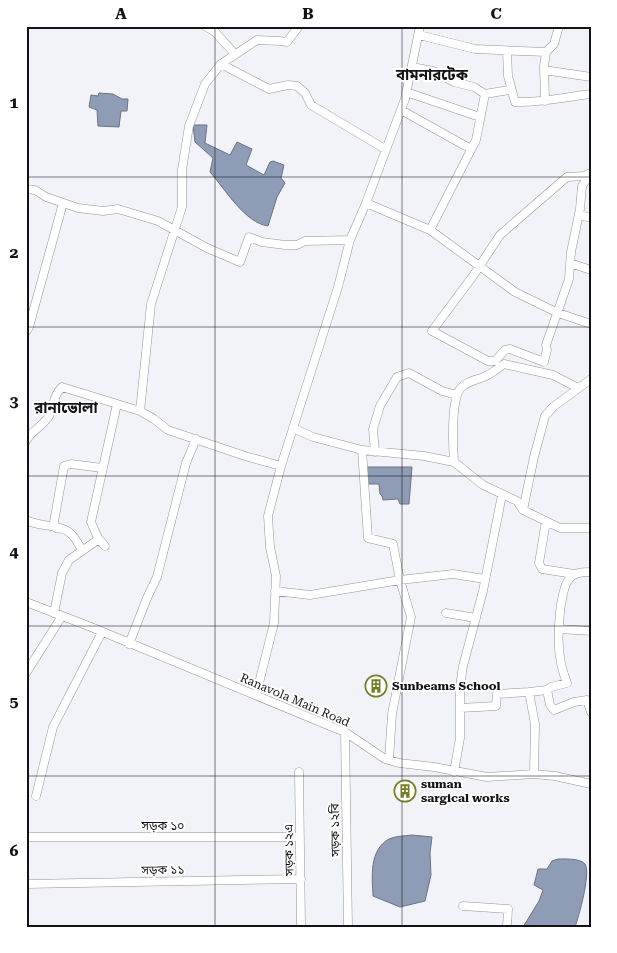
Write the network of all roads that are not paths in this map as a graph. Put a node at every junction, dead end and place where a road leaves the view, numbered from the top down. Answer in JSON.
{"nodes":[{"id":1,"x":205,"y":26,"type":"edge"},
{"id":2,"x":299,"y":26,"type":"edge"},
{"id":3,"x":420,"y":26,"type":"edge"},
{"id":4,"x":559,"y":26,"type":"edge"},
{"id":5,"x":419,"y":36,"type":"junction"},
{"id":6,"x":507,"y":51,"type":"junction"},
{"id":7,"x":546,"y":52,"type":"junction"},
{"id":8,"x":236,"y":54,"type":"junction"},
{"id":9,"x":221,"y":64,"type":"junction"},
{"id":10,"x":412,"y":67,"type":"junction"},
{"id":11,"x":544,"y":70,"type":"junction"},
{"id":12,"x":591,"y":77,"type":"edge"},
{"id":13,"x":509,"y":90,"type":"dead end"},
{"id":14,"x":406,"y":92,"type":"junction"},
{"id":15,"x":485,"y":94,"type":"junction"},
{"id":16,"x":591,"y":94,"type":"edge"},
{"id":17,"x":545,"y":101,"type":"junction"},
{"id":18,"x":401,"y":110,"type":"junction"},
{"id":19,"x":480,"y":117,"type":"junction"},
{"id":20,"x":386,"y":149,"type":"junction"},
{"id":21,"x":471,"y":149,"type":"junction"},
{"id":22,"x":591,"y":175,"type":"edge"},
{"id":23,"x":26,"y":189,"type":"edge"},
{"id":24,"x":63,"y":203,"type":"junction"},
{"id":25,"x":366,"y":203,"type":"junction"},
{"id":26,"x":579,"y":215,"type":"junction"},
{"id":27,"x":591,"y":218,"type":"edge"},
{"id":28,"x":430,"y":230,"type":"junction"},
{"id":29,"x":175,"y":231,"type":"junction"},
{"id":30,"x":350,"y":240,"type":"junction"},
{"id":31,"x":570,"y":263,"type":"junction"},
{"id":32,"x":480,"y":265,"type":"junction"},
{"id":33,"x":591,"y":270,"type":"edge"},
{"id":34,"x":558,"y":313,"type":"junction"},
{"id":35,"x":591,"y":324,"type":"edge"},
{"id":36,"x":26,"y":332,"type":"edge"},
{"id":37,"x":591,"y":379,"type":"edge"},
{"id":38,"x":578,"y":388,"type":"junction"},
{"id":39,"x":457,"y":395,"type":"junction"},
{"id":40,"x":117,"y":404,"type":"junction"},
{"id":41,"x":140,"y":411,"type":"junction"},
{"id":42,"x":293,"y":428,"type":"junction"},
{"id":43,"x":196,"y":439,"type":"junction"},
{"id":44,"x":26,"y":441,"type":"edge"},
{"id":45,"x":362,"y":450,"type":"junction"},
{"id":46,"x":375,"y":452,"type":"junction"},
{"id":47,"x":454,"y":462,"type":"junction"},
{"id":48,"x":281,"y":466,"type":"junction"},
{"id":49,"x":102,"y":468,"type":"junction"},
{"id":50,"x":502,"y":495,"type":"junction"},
{"id":51,"x":523,"y":510,"type":"junction"},
{"id":52,"x":26,"y":520,"type":"edge"},
{"id":53,"x":546,"y":521,"type":"junction"},
{"id":54,"x":56,"y":528,"type":"junction"},
{"id":55,"x":591,"y":528,"type":"edge"},
{"id":56,"x":99,"y":539,"type":"junction"},
{"id":57,"x":105,"y":546,"type":"dead end"},
{"id":58,"x":82,"y":550,"type":"junction"},
{"id":59,"x":591,"y":572,"type":"edge"},
{"id":60,"x":574,"y":574,"type":"junction"},
{"id":61,"x":485,"y":579,"type":"junction"},
{"id":62,"x":400,"y":580,"type":"junction"},
{"id":63,"x":275,"y":591,"type":"junction"},
{"id":64,"x":26,"y":602,"type":"edge"},
{"id":65,"x":54,"y":613,"type":"junction"},
{"id":66,"x":446,"y":613,"type":"dead end"},
{"id":67,"x":62,"y":616,"type":"junction"},
{"id":68,"x":476,"y":618,"type":"junction"},
{"id":69,"x":560,"y":629,"type":"junction"},
{"id":70,"x":591,"y":631,"type":"edge"},
{"id":71,"x":102,"y":632,"type":"junction"},
{"id":72,"x":129,"y":644,"type":"junction"},
{"id":73,"x":26,"y":673,"type":"edge"},
{"id":74,"x":547,"y":690,"type":"junction"},
{"id":75,"x":529,"y":692,"type":"junction"},
{"id":76,"x":256,"y":695,"type":"junction"},
{"id":77,"x":460,"y":708,"type":"junction"},
{"id":78,"x":591,"y":712,"type":"edge"},
{"id":79,"x":345,"y":732,"type":"junction"},
{"id":80,"x":389,"y":760,"type":"junction"},
{"id":81,"x":299,"y":772,"type":"dead end"},
{"id":82,"x":454,"y":772,"type":"junction"},
{"id":83,"x":534,"y":774,"type":"junction"},
{"id":84,"x":591,"y":784,"type":"edge"},
{"id":85,"x":36,"y":796,"type":"dead end"},
{"id":86,"x":26,"y":837,"type":"edge"},
{"id":87,"x":300,"y":837,"type":"junction"},
{"id":88,"x":300,"y":879,"type":"junction"},
{"id":89,"x":26,"y":884,"type":"edge"},
{"id":90,"x":463,"y":906,"type":"dead end"},
{"id":91,"x":301,"y":927,"type":"edge"},
{"id":92,"x":348,"y":927,"type":"edge"},
{"id":93,"x":507,"y":927,"type":"edge"}],
"edges":[{"from":1,"to":8,"type":"street"},
{"from":2,"to":8,"type":"street"},
{"from":3,"to":5,"type":"street"},
{"from":4,"to":7,"type":"street"},
{"from":5,"to":6,"type":"street"},
{"from":5,"to":10,"type":"street"},
{"from":6,"to":7,"type":"street"},
{"from":6,"to":17,"type":"street"},
{"from":7,"to":11,"type":"street"},
{"from":8,"to":9,"type":"street"},
{"from":9,"to":20,"type":"street"},
{"from":9,"to":29,"type":"street"},
{"from":10,"to":14,"type":"street"},
{"from":10,"to":15,"type":"street"},
{"from":11,"to":12,"type":"street"},
{"from":11,"to":17,"type":"street"},
{"from":13,"to":15,"type":"street"},
{"from":14,"to":18,"type":"street"},
{"from":14,"to":19,"type":"street"},
{"from":15,"to":19,"type":"street"},
{"from":16,"to":17,"type":"street"},
{"from":18,"to":20,"type":"street"},
{"from":18,"to":21,"type":"street"},
{"from":19,"to":21,"type":"street"},
{"from":20,"to":25,"type":"street"},
{"from":21,"to":28,"type":"street"},
{"from":22,"to":26,"type":"street"},
{"from":22,"to":32,"type":"street"},
{"from":23,"to":24,"type":"street"},
{"from":24,"to":29,"type":"street"},
{"from":24,"to":36,"type":"street"},
{"from":25,"to":28,"type":"street"},
{"from":25,"to":30,"type":"street"},
{"from":26,"to":27,"type":"street"},
{"from":26,"to":31,"type":"street"},
{"from":28,"to":32,"type":"street"},
{"from":29,"to":30,"type":"street"},
{"from":29,"to":41,"type":"street"},
{"from":30,"to":42,"type":"street"},
{"from":31,"to":33,"type":"street"},
{"from":31,"to":34,"type":"street"},
{"from":32,"to":34,"type":"street"},
{"from":32,"to":34,"type":"street"},
{"from":34,"to":35,"type":"street"},
{"from":37,"to":38,"type":"street"},
{"from":38,"to":39,"type":"street"},
{"from":38,"to":51,"type":"street"},
{"from":39,"to":46,"type":"street"},
{"from":39,"to":47,"type":"street"},
{"from":40,"to":41,"type":"street"},
{"from":40,"to":44,"type":"street"},
{"from":40,"to":49,"type":"street"},
{"from":41,"to":43,"type":"street"},
{"from":42,"to":45,"type":"street"},
{"from":42,"to":48,"type":"street"},
{"from":43,"to":48,"type":"street"},
{"from":43,"to":72,"type":"street"},
{"from":45,"to":46,"type":"street"},
{"from":45,"to":62,"type":"street"},
{"from":46,"to":47,"type":"street"},
{"from":47,"to":50,"type":"street"},
{"from":48,"to":63,"type":"street"},
{"from":49,"to":54,"type":"street"},
{"from":49,"to":56,"type":"street"},
{"from":50,"to":51,"type":"street"},
{"from":50,"to":61,"type":"street"},
{"from":51,"to":53,"type":"street"},
{"from":52,"to":54,"type":"street"},
{"from":53,"to":55,"type":"street"},
{"from":53,"to":60,"type":"street"},
{"from":54,"to":58,"type":"street"},
{"from":56,"to":57,"type":"street"},
{"from":56,"to":58,"type":"street"},
{"from":58,"to":65,"type":"street"},
{"from":59,"to":60,"type":"street"},
{"from":60,"to":69,"type":"street"},
{"from":61,"to":62,"type":"street"},
{"from":61,"to":68,"type":"street"},
{"from":62,"to":63,"type":"street"},
{"from":62,"to":80,"type":"street"},
{"from":63,"to":76,"type":"street"},
{"from":64,"to":65,"type":"street","name":"Ranavola Main Road"},
{"from":65,"to":67,"type":"street","name":"Ranavola Main Road"},
{"from":66,"to":68,"type":"street"},
{"from":67,"to":71,"type":"street","name":"Ranavola Main Road"},
{"from":67,"to":73,"type":"street"},
{"from":68,"to":77,"type":"street"},
{"from":69,"to":70,"type":"street"},
{"from":69,"to":74,"type":"street"},
{"from":71,"to":72,"type":"street","name":"Ranavola Main Road"},
{"from":71,"to":85,"type":"street"},
{"from":72,"to":76,"type":"street","name":"Ranavola Main Road"},
{"from":74,"to":75,"type":"street"},
{"from":74,"to":78,"type":"street"},
{"from":75,"to":77,"type":"street"},
{"from":75,"to":83,"type":"street"},
{"from":76,"to":79,"type":"street","name":"Ranavola Main Road"},
{"from":77,"to":82,"type":"street"},
{"from":79,"to":80,"type":"street","name":"Ranavola Main Road"},
{"from":79,"to":92,"type":"street","name":"সড়ক ১২বি"},
{"from":80,"to":82,"type":"street","name":"Ranavola Main Road"},
{"from":81,"to":87,"type":"street","name":"সড়ক ১২এ"},
{"from":82,"to":83,"type":"street","name":"Ranavola Main Road"},
{"from":83,"to":84,"type":"street","name":"Ranavola Main Road"},
{"from":86,"to":87,"type":"street","name":"সড়ক ১০"},
{"from":87,"to":88,"type":"street","name":"সড়ক ১২এ"},
{"from":88,"to":89,"type":"street","name":"সড়ক ১১"},
{"from":88,"to":91,"type":"street","name":"সড়ক ১২এ"},
{"from":90,"to":93,"type":"street"}]}
